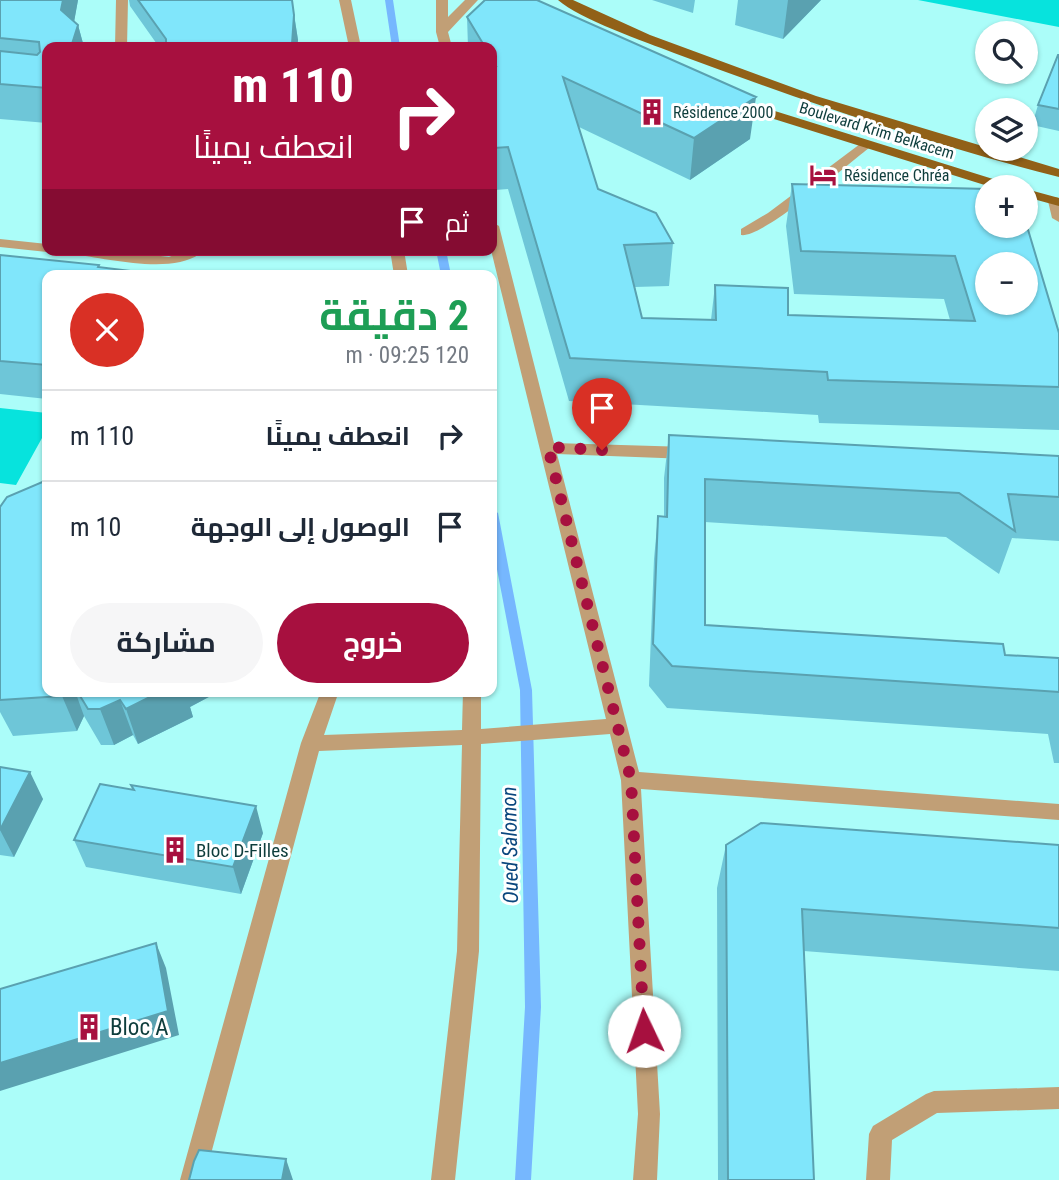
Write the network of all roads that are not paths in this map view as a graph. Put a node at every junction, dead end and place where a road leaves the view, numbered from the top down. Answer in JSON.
{"nodes":[{"id":1,"x":122,"y":0,"type":"edge"},
{"id":2,"x":345,"y":0,"type":"edge"},
{"id":3,"x":442,"y":0,"type":"edge"},
{"id":4,"x":472,"y":0,"type":"edge"},
{"id":5,"x":564,"y":0,"type":"edge"},
{"id":6,"x":442,"y":32,"type":"junction"},
{"id":7,"x":121,"y":42,"type":"edge"},
{"id":8,"x":354,"y":42,"type":"edge"},
{"id":9,"x":445,"y":42,"type":"edge"},
{"id":10,"x":719,"y":96,"type":"edge"},
{"id":11,"x":864,"y":145,"type":"junction"},
{"id":12,"x":1059,"y":173,"type":"edge"},
{"id":13,"x":975,"y":178,"type":"edge"},
{"id":14,"x":1038,"y":196,"type":"edge"},
{"id":15,"x":1057,"y":202,"type":"edge"},
{"id":16,"x":1059,"y":218,"type":"edge"},
{"id":17,"x":746,"y":232,"type":"dead end"},
{"id":18,"x":0,"y":243,"type":"edge"},
{"id":19,"x":497,"y":246,"type":"edge"},
{"id":20,"x":42,"y":247,"type":"edge"},
{"id":21,"x":124,"y":256,"type":"edge"},
{"id":22,"x":188,"y":256,"type":"edge"},
{"id":23,"x":548,"y":447,"type":"junction"},
{"id":24,"x":700,"y":453,"type":"edge"},
{"id":25,"x":328,"y":697,"type":"edge"},
{"id":26,"x":473,"y":697,"type":"edge"},
{"id":27,"x":619,"y":726,"type":"junction"},
{"id":28,"x":481,"y":736,"type":"junction"},
{"id":29,"x":311,"y":743,"type":"junction"},
{"id":30,"x":631,"y":780,"type":"junction"},
{"id":31,"x":1059,"y":812,"type":"edge"},
{"id":32,"x":1059,"y":1098,"type":"edge"},
{"id":33,"x":192,"y":1180,"type":"edge"},
{"id":34,"x":443,"y":1180,"type":"edge"},
{"id":35,"x":645,"y":1180,"type":"edge"},
{"id":36,"x":878,"y":1180,"type":"edge"}],
"edges":[{"from":1,"to":7,"type":"street"},
{"from":2,"to":8,"type":"street"},
{"from":3,"to":6,"type":"street"},
{"from":4,"to":6,"type":"street"},
{"from":5,"to":12,"type":"main road","name":"Boulevard Krim Belkacem"},
{"from":6,"to":9,"type":"street"},
{"from":10,"to":11,"type":"main road","name":"Boulevard Krim Belkacem"},
{"from":11,"to":13,"type":"main road","name":"Boulevard Krim Belkacem"},
{"from":11,"to":17,"type":"street"},
{"from":14,"to":15,"type":"main road"},
{"from":15,"to":16,"type":"street"},
{"from":18,"to":20,"type":"street"},
{"from":19,"to":23,"type":"street"},
{"from":21,"to":22,"type":"street"},
{"from":23,"to":24,"type":"street"},
{"from":23,"to":27,"type":"street"},
{"from":25,"to":29,"type":"street"},
{"from":26,"to":28,"type":"street"},
{"from":27,"to":28,"type":"street"},
{"from":27,"to":30,"type":"street"},
{"from":28,"to":29,"type":"street"},
{"from":28,"to":34,"type":"street"},
{"from":29,"to":33,"type":"street"},
{"from":30,"to":31,"type":"street"},
{"from":30,"to":35,"type":"street"},
{"from":32,"to":36,"type":"street"}]}
